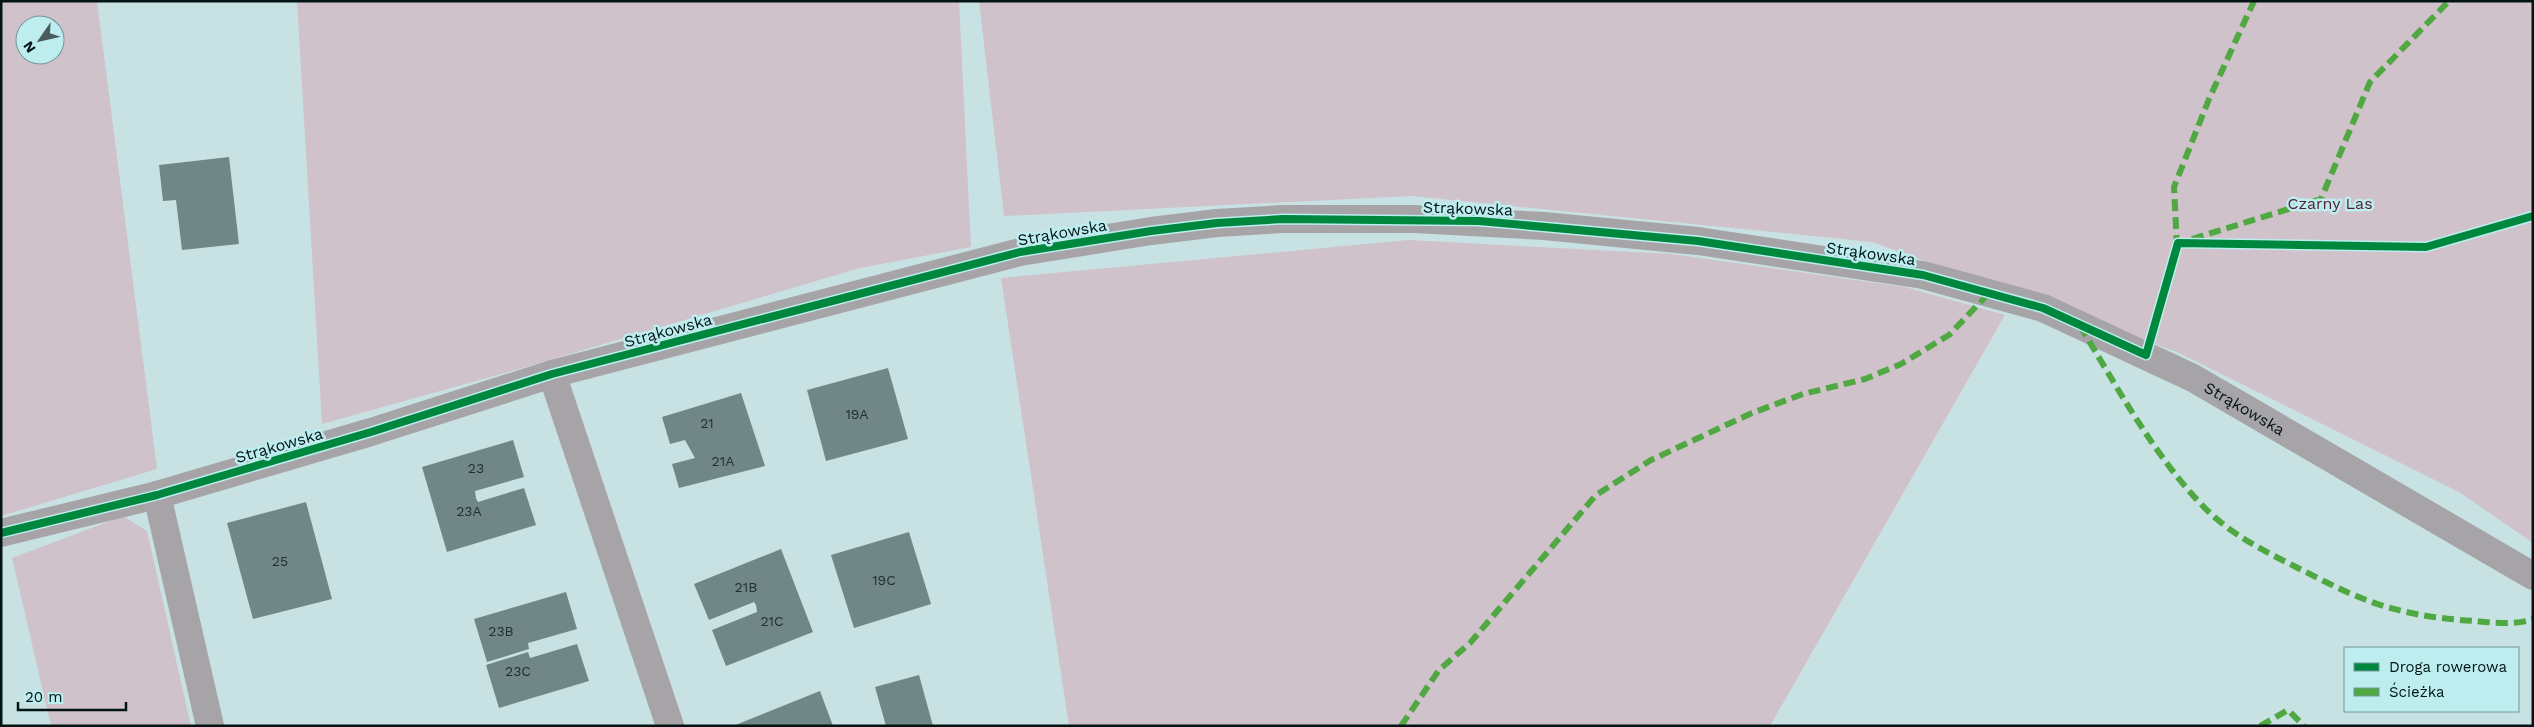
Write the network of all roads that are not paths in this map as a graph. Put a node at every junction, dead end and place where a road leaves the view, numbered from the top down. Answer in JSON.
{"nodes":[{"id":1,"x":552,"y":374,"type":"junction"},
{"id":2,"x":157,"y":495,"type":"junction"},
{"id":3,"x":1,"y":533,"type":"edge"},
{"id":4,"x":2533,"y":576,"type":"edge"},
{"id":5,"x":210,"y":726,"type":"edge"},
{"id":6,"x":670,"y":726,"type":"edge"}],
"edges":[{"from":1,"to":2,"type":"street","name":"Strąkowska"},
{"from":1,"to":4,"type":"street","name":"Strąkowska"},
{"from":1,"to":6,"type":"street"},
{"from":2,"to":3,"type":"street","name":"Strąkowska"},
{"from":2,"to":5,"type":"street"}]}
